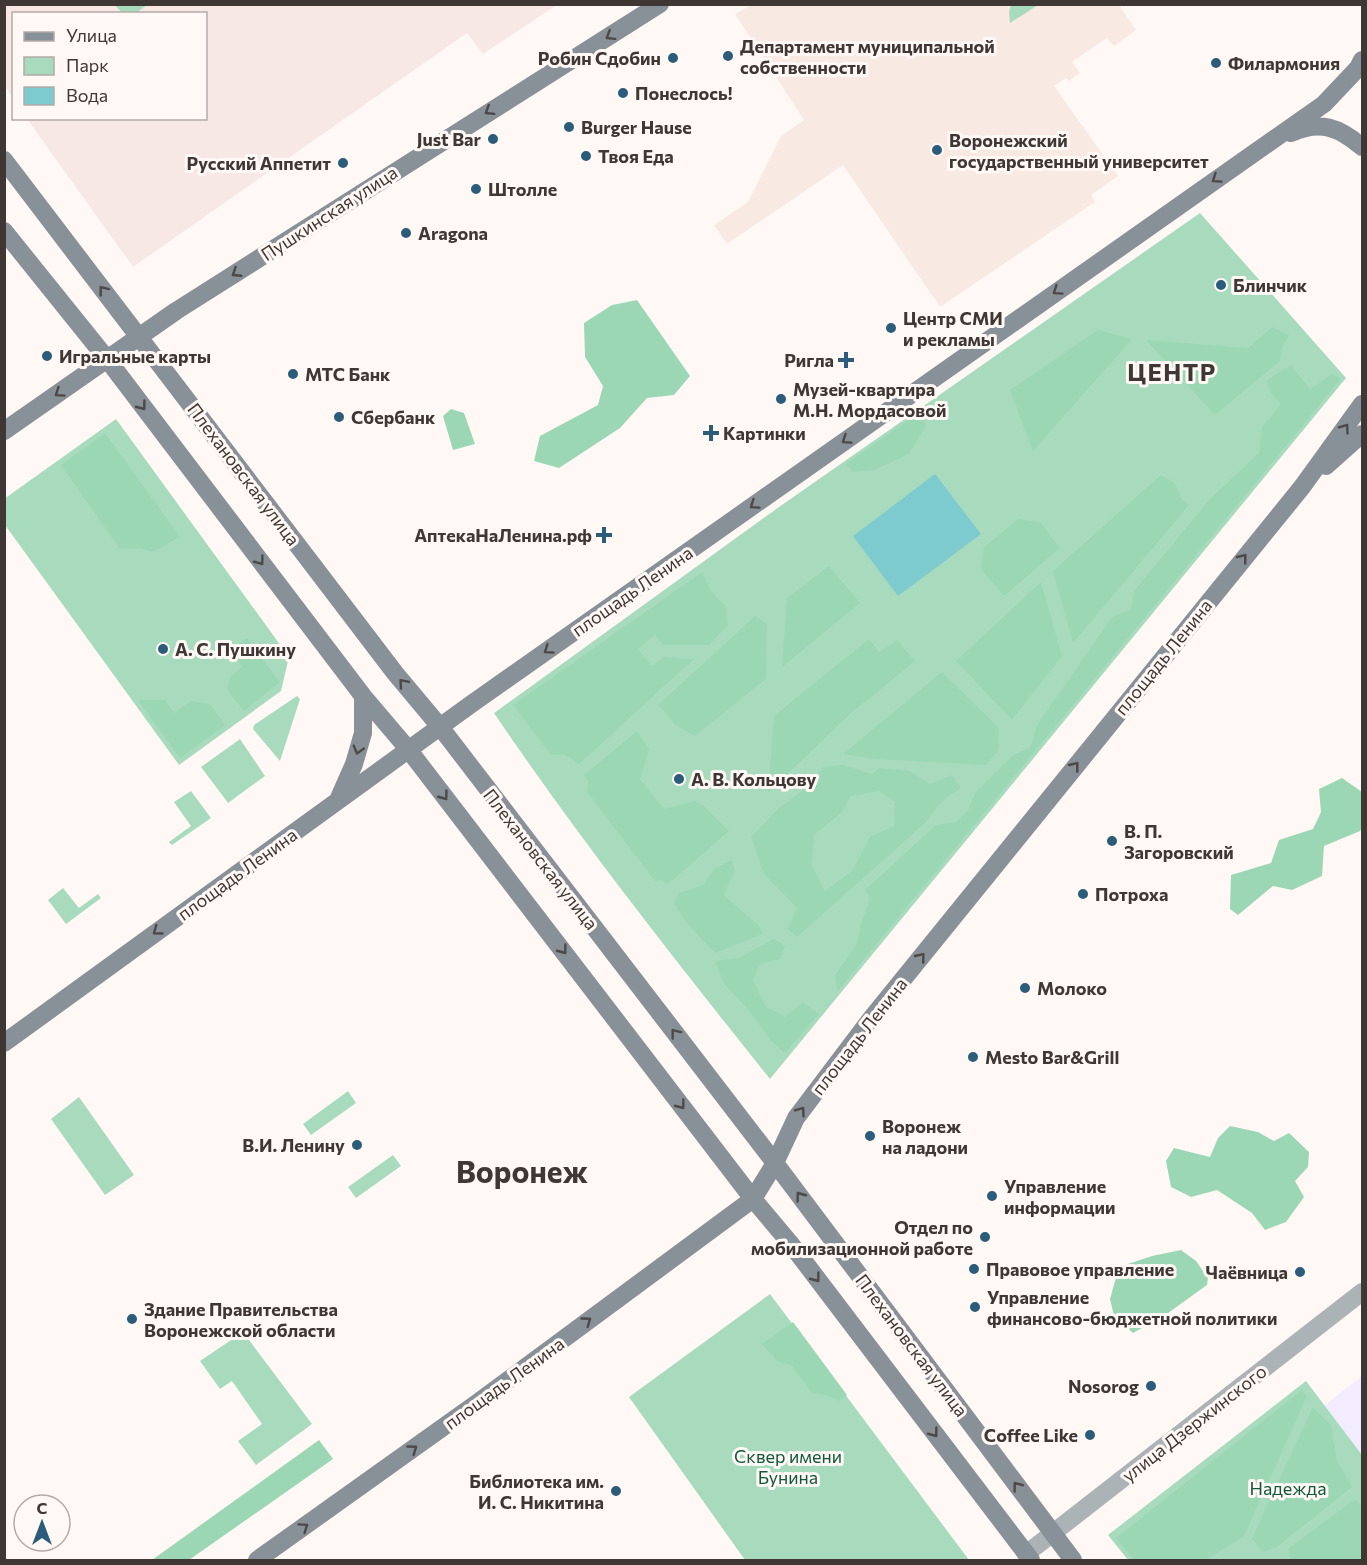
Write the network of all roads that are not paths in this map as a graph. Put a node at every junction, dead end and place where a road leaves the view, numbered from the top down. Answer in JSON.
{"nodes":[{"id":1,"x":660,"y":4,"type":"edge"},
{"id":2,"x":1360,"y":64,"type":"edge"},
{"id":3,"x":1264,"y":145,"type":"junction"},
{"id":4,"x":1362,"y":147,"type":"edge"},
{"id":5,"x":4,"y":160,"type":"edge"},
{"id":6,"x":4,"y":231,"type":"edge"},
{"id":7,"x":140,"y":336,"type":"junction"},
{"id":8,"x":107,"y":359,"type":"junction"},
{"id":9,"x":1362,"y":404,"type":"edge"},
{"id":10,"x":4,"y":431,"type":"edge"},
{"id":11,"x":1362,"y":434,"type":"edge"},
{"id":12,"x":1302,"y":487,"type":"junction"},
{"id":13,"x":363,"y":696,"type":"junction"},
{"id":14,"x":441,"y":728,"type":"junction"},
{"id":15,"x":408,"y":749,"type":"junction"},
{"id":16,"x":338,"y":801,"type":"junction"},
{"id":17,"x":4,"y":1043,"type":"edge"},
{"id":18,"x":775,"y":1163,"type":"junction"},
{"id":19,"x":753,"y":1199,"type":"junction"},
{"id":20,"x":1362,"y":1292,"type":"edge"},
{"id":21,"x":1053,"y":1533,"type":"junction"},
{"id":22,"x":1028,"y":1557,"type":"edge"},
{"id":23,"x":257,"y":1560,"type":"edge"},
{"id":24,"x":1073,"y":1560,"type":"edge"}],
"edges":[{"from":1,"to":7,"type":"main road","name":"Пушкинская улица","one_way":true},
{"from":2,"to":3,"type":"main road","name":"площадь Ленина"},
{"from":3,"to":4,"type":"main road","name":"площадь Ленина"},
{"from":3,"to":14,"type":"main road","name":"площадь Ленина","one_way":true},
{"from":7,"to":5,"type":"main road","name":"Плехановская улица","one_way":true},
{"from":6,"to":8,"type":"main road","name":"Плехановская улица"},
{"from":7,"to":8,"type":"main road","name":"Пушкинская улица"},
{"from":14,"to":7,"type":"main road","name":"Плехановская улица","one_way":true},
{"from":8,"to":10,"type":"main road","name":"Пушкинская улица","one_way":true},
{"from":8,"to":13,"type":"main road","name":"Плехановская улица","one_way":true},
{"from":12,"to":9,"type":"main road","name":"площадь Ленина","one_way":true},
{"from":11,"to":12,"type":"main road"},
{"from":18,"to":12,"type":"main road","name":"площадь Ленина","one_way":true},
{"from":13,"to":15,"type":"main road","name":"Плехановская улица"},
{"from":13,"to":16,"type":"main road","one_way":true},
{"from":14,"to":15,"type":"main road","name":"площадь Ленина"},
{"from":18,"to":14,"type":"main road","name":"Плехановская улица","one_way":true},
{"from":15,"to":16,"type":"main road","name":"площадь Ленина"},
{"from":15,"to":19,"type":"main road","name":"Плехановская улица","one_way":true},
{"from":16,"to":17,"type":"main road","name":"площадь Ленина","one_way":true},
{"from":18,"to":19,"type":"main road","name":"площадь Ленина"},
{"from":21,"to":18,"type":"main road","name":"Плехановская улица","one_way":true},
{"from":19,"to":22,"type":"main road","name":"Плехановская улица","one_way":true},
{"from":23,"to":19,"type":"main road","name":"площадь Ленина","one_way":true},
{"from":20,"to":21,"type":"street","name":"улица Дзержинского"},
{"from":21,"to":22,"type":"street","name":"улица Дзержинского"},
{"from":21,"to":24,"type":"main road","name":"Плехановская улица"}]}
